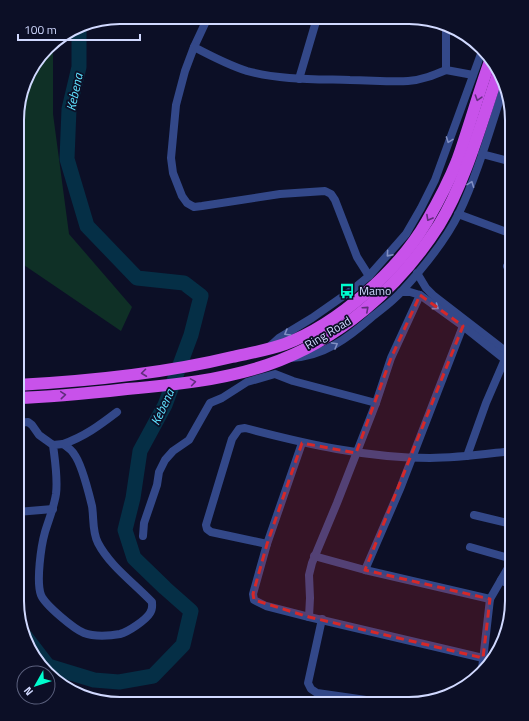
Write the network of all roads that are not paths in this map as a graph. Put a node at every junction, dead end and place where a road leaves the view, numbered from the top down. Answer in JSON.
{"nodes":[{"id":1,"x":205,"y":24,"type":"edge"},
{"id":2,"x":315,"y":24,"type":"edge"},
{"id":3,"x":446,"y":31,"type":"edge"},
{"id":4,"x":194,"y":47,"type":"junction"},
{"id":5,"x":480,"y":56,"type":"edge"},
{"id":6,"x":488,"y":66,"type":"edge"},
{"id":7,"x":446,"y":70,"type":"junction"},
{"id":8,"x":473,"y":75,"type":"junction"},
{"id":9,"x":299,"y":79,"type":"junction"},
{"id":10,"x":496,"y":80,"type":"edge"},
{"id":11,"x":501,"y":95,"type":"edge"},
{"id":12,"x":482,"y":154,"type":"junction"},
{"id":13,"x":505,"y":160,"type":"edge"},
{"id":14,"x":458,"y":214,"type":"junction"},
{"id":15,"x":505,"y":231,"type":"edge"},
{"id":16,"x":417,"y":273,"type":"junction"},
{"id":17,"x":369,"y":276,"type":"junction"},
{"id":18,"x":401,"y":292,"type":"junction"},
{"id":19,"x":420,"y":296,"type":"junction"},
{"id":20,"x":463,"y":326,"type":"junction"},
{"id":21,"x":266,"y":350,"type":"junction"},
{"id":22,"x":505,"y":356,"type":"edge"},
{"id":23,"x":505,"y":356,"type":"edge"},
{"id":24,"x":285,"y":358,"type":"junction"},
{"id":25,"x":505,"y":369,"type":"edge"},
{"id":26,"x":24,"y":385,"type":"edge"},
{"id":27,"x":24,"y":398,"type":"edge"},
{"id":28,"x":376,"y":403,"type":"junction"},
{"id":29,"x":117,"y":412,"type":"dead end"},
{"id":30,"x":24,"y":422,"type":"edge"},
{"id":31,"x":302,"y":443,"type":"junction"},
{"id":32,"x":63,"y":444,"type":"junction"},
{"id":33,"x":53,"y":445,"type":"junction"},
{"id":34,"x":505,"y":452,"type":"edge"},
{"id":35,"x":356,"y":453,"type":"junction"},
{"id":36,"x":467,"y":456,"type":"junction"},
{"id":37,"x":412,"y":457,"type":"junction"},
{"id":38,"x":53,"y":509,"type":"junction"},
{"id":39,"x":24,"y":511,"type":"edge"},
{"id":40,"x":474,"y":515,"type":"dead end"},
{"id":41,"x":505,"y":522,"type":"edge"},
{"id":42,"x":143,"y":536,"type":"dead end"},
{"id":43,"x":267,"y":544,"type":"junction"},
{"id":44,"x":470,"y":547,"type":"dead end"},
{"id":45,"x":314,"y":556,"type":"junction"},
{"id":46,"x":505,"y":558,"type":"edge"},
{"id":47,"x":365,"y":570,"type":"junction"},
{"id":48,"x":505,"y":573,"type":"edge"},
{"id":49,"x":501,"y":580,"type":"junction"},
{"id":50,"x":505,"y":582,"type":"edge"},
{"id":51,"x":490,"y":599,"type":"junction"},
{"id":52,"x":309,"y":617,"type":"junction"},
{"id":53,"x":322,"y":619,"type":"junction"},
{"id":54,"x":482,"y":658,"type":"junction"},
{"id":55,"x":482,"y":663,"type":"edge"},
{"id":56,"x":349,"y":697,"type":"edge"}],
"edges":[{"from":1,"to":4,"type":"street"},
{"from":2,"to":9,"type":"street"},
{"from":3,"to":7,"type":"street"},
{"from":4,"to":9,"type":"street"},
{"from":4,"to":17,"type":"street"},
{"from":5,"to":8,"type":"street"},
{"from":6,"to":21,"type":"highway","name":"Ring Road","one_way":true},
{"from":7,"to":8,"type":"street"},
{"from":7,"to":9,"type":"street"},
{"from":8,"to":17,"type":"street","one_way":true},
{"from":24,"to":10,"type":"highway","name":"Ring Road","one_way":true},
{"from":11,"to":12,"type":"street"},
{"from":12,"to":13,"type":"street"},
{"from":14,"to":12,"type":"street","one_way":true},
{"from":14,"to":15,"type":"street"},
{"from":14,"to":16,"type":"street"},
{"from":16,"to":18,"type":"street"},
{"from":16,"to":22,"type":"street"},
{"from":17,"to":21,"type":"street","one_way":true},
{"from":18,"to":19,"type":"street"},
{"from":24,"to":18,"type":"street","one_way":true},
{"from":19,"to":20,"type":"street","one_way":true},
{"from":19,"to":28,"type":"street"},
{"from":20,"to":23,"type":"street"},
{"from":20,"to":37,"type":"street"},
{"from":21,"to":26,"type":"highway","name":"Ring Road","one_way":true},
{"from":27,"to":24,"type":"highway","name":"Ring Road","one_way":true},
{"from":25,"to":36,"type":"street"},
{"from":28,"to":35,"type":"street"},
{"from":28,"to":42,"type":"street"},
{"from":29,"to":32,"type":"street"},
{"from":30,"to":33,"type":"street"},
{"from":31,"to":35,"type":"street"},
{"from":31,"to":43,"type":"street"},
{"from":31,"to":43,"type":"street"},
{"from":32,"to":33,"type":"street"},
{"from":32,"to":38,"type":"street"},
{"from":33,"to":38,"type":"street"},
{"from":34,"to":36,"type":"street"},
{"from":35,"to":37,"type":"street"},
{"from":35,"to":45,"type":"street"},
{"from":36,"to":37,"type":"street"},
{"from":37,"to":47,"type":"street"},
{"from":38,"to":39,"type":"street"},
{"from":40,"to":41,"type":"street"},
{"from":43,"to":52,"type":"street"},
{"from":44,"to":46,"type":"street"},
{"from":45,"to":47,"type":"street"},
{"from":45,"to":52,"type":"street"},
{"from":47,"to":51,"type":"street"},
{"from":48,"to":49,"type":"street"},
{"from":49,"to":50,"type":"street"},
{"from":49,"to":51,"type":"street"},
{"from":51,"to":54,"type":"street"},
{"from":52,"to":53,"type":"street"},
{"from":53,"to":54,"type":"street"},
{"from":53,"to":56,"type":"street"},
{"from":54,"to":55,"type":"street"}]}
